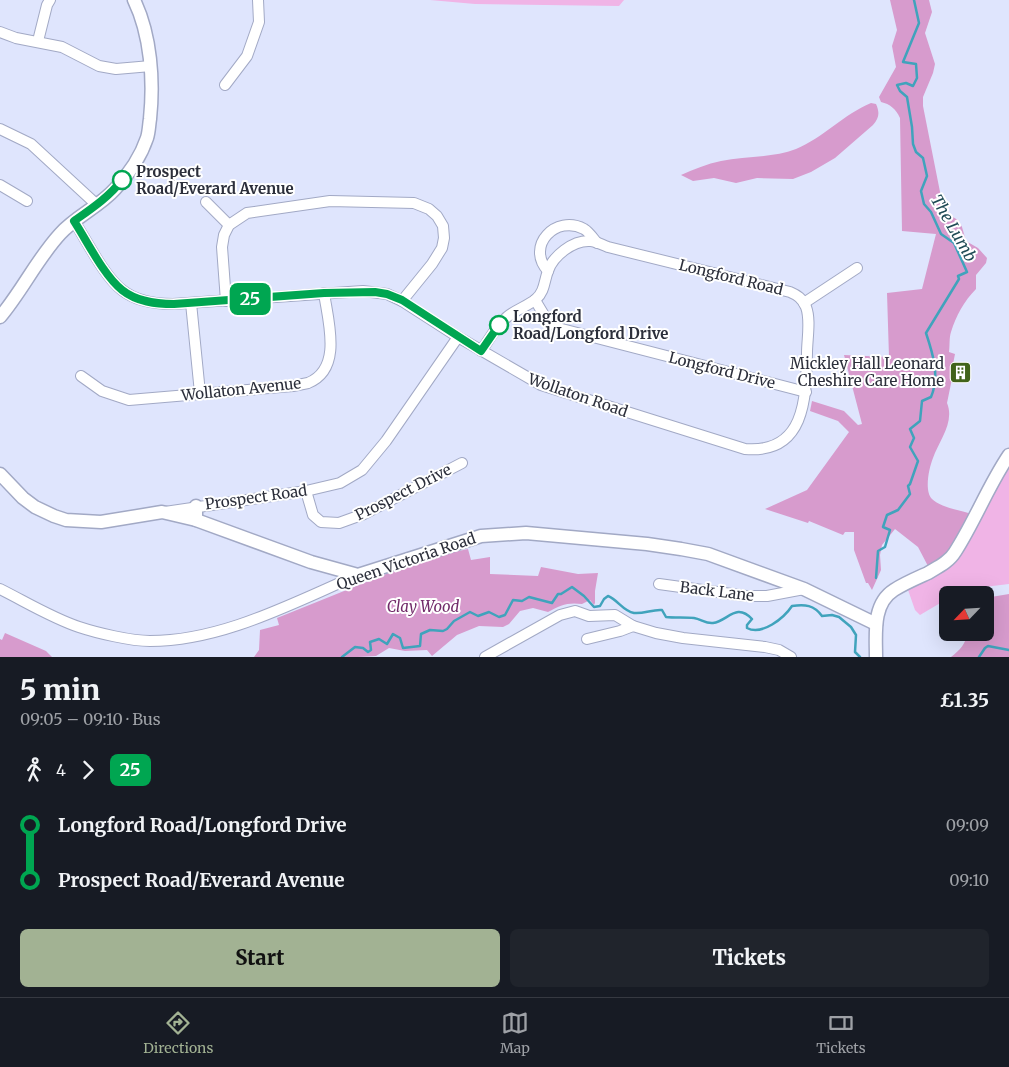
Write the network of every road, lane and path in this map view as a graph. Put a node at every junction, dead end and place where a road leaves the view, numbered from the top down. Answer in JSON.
{"nodes":[{"id":1,"x":50,"y":0,"type":"edge"},
{"id":2,"x":134,"y":0,"type":"edge"},
{"id":3,"x":258,"y":0,"type":"edge"},
{"id":4,"x":0,"y":32,"type":"edge"},
{"id":5,"x":38,"y":41,"type":"junction"},
{"id":6,"x":151,"y":66,"type":"junction"},
{"id":7,"x":230,"y":83,"type":"dead end"},
{"id":8,"x":0,"y":130,"type":"edge"},
{"id":9,"x":0,"y":185,"type":"edge"},
{"id":10,"x":27,"y":201,"type":"dead end"},
{"id":11,"x":206,"y":202,"type":"dead end"},
{"id":12,"x":97,"y":204,"type":"junction"},
{"id":13,"x":74,"y":221,"type":"junction"},
{"id":14,"x":229,"y":224,"type":"junction"},
{"id":15,"x":598,"y":243,"type":"junction"},
{"id":16,"x":857,"y":268,"type":"dead end"},
{"id":17,"x":548,"y":271,"type":"junction"},
{"id":18,"x":324,"y":293,"type":"junction"},
{"id":19,"x":402,"y":300,"type":"junction"},
{"id":20,"x":535,"y":300,"type":"junction"},
{"id":21,"x":226,"y":301,"type":"junction"},
{"id":22,"x":192,"y":303,"type":"junction"},
{"id":23,"x":804,"y":303,"type":"junction"},
{"id":24,"x":0,"y":317,"type":"edge"},
{"id":25,"x":458,"y":337,"type":"junction"},
{"id":26,"x":481,"y":351,"type":"junction"},
{"id":27,"x":81,"y":376,"type":"dead end"},
{"id":28,"x":806,"y":392,"type":"junction"},
{"id":29,"x":200,"y":393,"type":"junction"},
{"id":30,"x":1009,"y":455,"type":"edge"},
{"id":31,"x":462,"y":463,"type":"dead end"},
{"id":32,"x":0,"y":476,"type":"edge"},
{"id":33,"x":306,"y":491,"type":"junction"},
{"id":34,"x":196,"y":506,"type":"junction"},
{"id":35,"x":162,"y":512,"type":"junction"},
{"id":36,"x":196,"y":520,"type":"junction"},
{"id":37,"x":358,"y":575,"type":"junction"},
{"id":38,"x":659,"y":584,"type":"dead end"},
{"id":39,"x":0,"y":589,"type":"edge"},
{"id":40,"x":804,"y":589,"type":"junction"},
{"id":41,"x":876,"y":624,"type":"junction"},
{"id":42,"x":633,"y":626,"type":"junction"},
{"id":43,"x":587,"y":639,"type":"dead end"},
{"id":44,"x":485,"y":657,"type":"edge"},
{"id":45,"x":791,"y":657,"type":"edge"},
{"id":46,"x":876,"y":657,"type":"edge"}],
"edges":[{"from":1,"to":5,"type":"street"},
{"from":2,"to":6,"type":"street"},
{"from":3,"to":7,"type":"street"},
{"from":4,"to":5,"type":"street"},
{"from":5,"to":6,"type":"street"},
{"from":6,"to":12,"type":"street"},
{"from":8,"to":12,"type":"street"},
{"from":9,"to":10,"type":"street"},
{"from":11,"to":14,"type":"street"},
{"from":12,"to":13,"type":"street"},
{"from":13,"to":22,"type":"street","name":"Wollaton Road"},
{"from":13,"to":24,"type":"street"},
{"from":14,"to":19,"type":"street"},
{"from":14,"to":21,"type":"street"},
{"from":15,"to":17,"type":"street","name":"Longford Road"},
{"from":15,"to":17,"type":"street","name":"Longford Road"},
{"from":15,"to":23,"type":"street","name":"Longford Road"},
{"from":16,"to":23,"type":"street"},
{"from":17,"to":20,"type":"street","name":"Longford Road"},
{"from":18,"to":19,"type":"street","name":"Wollaton Road"},
{"from":18,"to":21,"type":"street","name":"Wollaton Road"},
{"from":18,"to":29,"type":"street","name":"Wollaton Avenue"},
{"from":19,"to":25,"type":"street","name":"Wollaton Road"},
{"from":20,"to":26,"type":"street"},
{"from":20,"to":28,"type":"street","name":"Longford Drive"},
{"from":21,"to":22,"type":"street","name":"Wollaton Road"},
{"from":22,"to":29,"type":"street"},
{"from":23,"to":28,"type":"street"},
{"from":25,"to":26,"type":"street","name":"Wollaton Road"},
{"from":25,"to":33,"type":"street","name":"Prospect Road"},
{"from":26,"to":28,"type":"street","name":"Wollaton Road"},
{"from":27,"to":29,"type":"street","name":"Wollaton Avenue"},
{"from":30,"to":41,"type":"street"},
{"from":31,"to":33,"type":"street","name":"Prospect Drive"},
{"from":32,"to":35,"type":"street","name":"Prospect Road"},
{"from":33,"to":34,"type":"street","name":"Prospect Road"},
{"from":34,"to":35,"type":"street","name":"Prospect Road"},
{"from":34,"to":36,"type":"street"},
{"from":35,"to":36,"type":"street"},
{"from":36,"to":37,"type":"street"},
{"from":37,"to":39,"type":"street","name":"Queen Victoria Road"},
{"from":37,"to":40,"type":"street","name":"Queen Victoria Road"},
{"from":38,"to":40,"type":"street","name":"Back Lane"},
{"from":40,"to":41,"type":"street","name":"Queen Victoria Road"},
{"from":41,"to":46,"type":"street"},
{"from":42,"to":43,"type":"street"},
{"from":42,"to":44,"type":"street"},
{"from":42,"to":45,"type":"street"}]}
